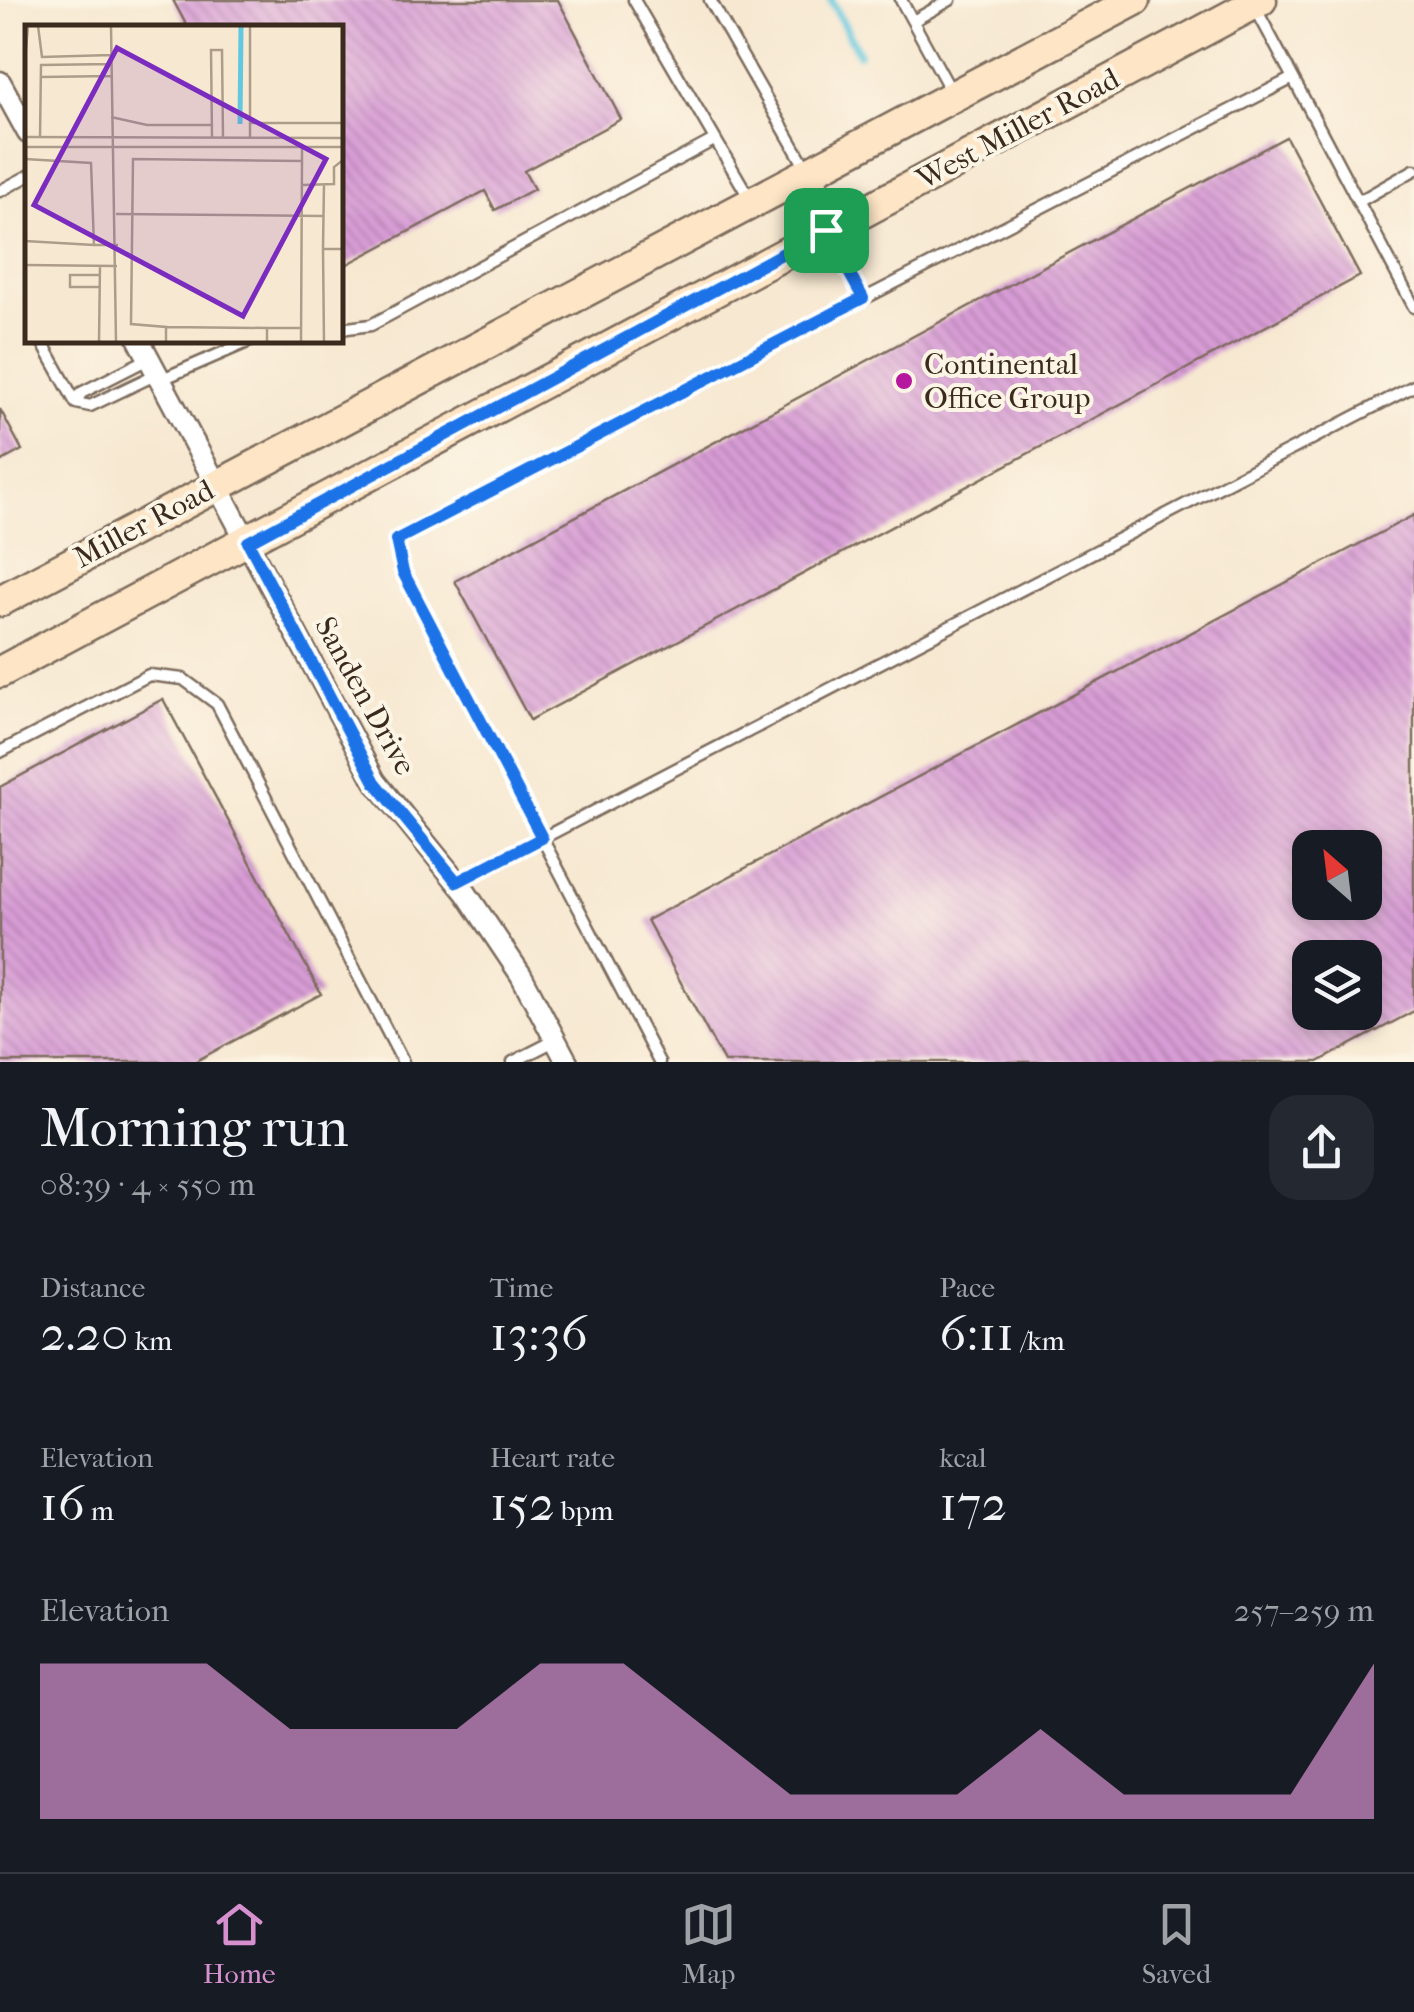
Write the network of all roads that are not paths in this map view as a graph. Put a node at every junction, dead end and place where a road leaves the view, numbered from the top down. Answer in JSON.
{"nodes":[{"id":1,"x":634,"y":0,"type":"edge"},
{"id":2,"x":710,"y":0,"type":"edge"},
{"id":3,"x":902,"y":0,"type":"edge"},
{"id":4,"x":950,"y":0,"type":"edge"},
{"id":5,"x":1136,"y":0,"type":"edge"},
{"id":6,"x":1255,"y":1,"type":"edge"},
{"id":7,"x":913,"y":21,"type":"junction"},
{"id":8,"x":1293,"y":78,"type":"junction"},
{"id":9,"x":3,"y":95,"type":"edge"},
{"id":10,"x":948,"y":98,"type":"junction"},
{"id":11,"x":25,"y":128,"type":"edge"},
{"id":12,"x":714,"y":140,"type":"junction"},
{"id":13,"x":1414,"y":170,"type":"edge"},
{"id":14,"x":809,"y":174,"type":"junction"},
{"id":15,"x":25,"y":178,"type":"edge"},
{"id":16,"x":0,"y":191,"type":"edge"},
{"id":17,"x":1358,"y":202,"type":"junction"},
{"id":18,"x":753,"y":204,"type":"junction"},
{"id":19,"x":826,"y":230,"type":"junction"},
{"id":20,"x":863,"y":298,"type":"junction"},
{"id":21,"x":1414,"y":307,"type":"edge"},
{"id":22,"x":342,"y":329,"type":"edge"},
{"id":23,"x":42,"y":342,"type":"edge"},
{"id":24,"x":243,"y":342,"type":"edge"},
{"id":25,"x":151,"y":363,"type":"edge"},
{"id":26,"x":1414,"y":386,"type":"edge"},
{"id":27,"x":76,"y":403,"type":"junction"},
{"id":28,"x":289,"y":449,"type":"joint"},
{"id":29,"x":218,"y":486,"type":"junction"},
{"id":30,"x":248,"y":542,"type":"junction"},
{"id":31,"x":0,"y":600,"type":"edge"},
{"id":32,"x":0,"y":672,"type":"edge"},
{"id":33,"x":0,"y":752,"type":"edge"},
{"id":34,"x":542,"y":838,"type":"junction"},
{"id":35,"x":457,"y":882,"type":"junction"},
{"id":36,"x":556,"y":1040,"type":"junction"},
{"id":37,"x":404,"y":1062,"type":"edge"},
{"id":38,"x":513,"y":1062,"type":"edge"},
{"id":39,"x":568,"y":1062,"type":"edge"},
{"id":40,"x":659,"y":1062,"type":"edge"}],
"edges":[{"from":1,"to":12,"type":"lane"},
{"from":2,"to":14,"type":"lane"},
{"from":3,"to":7,"type":"lane"},
{"from":4,"to":7,"type":"lane"},
{"from":5,"to":10,"type":"main road","name":"West Miller Road"},
{"from":6,"to":8,"type":"lane"},
{"from":6,"to":19,"type":"main road","name":"West Miller Road"},
{"from":7,"to":10,"type":"lane"},
{"from":8,"to":17,"type":"lane"},
{"from":8,"to":20,"type":"lane"},
{"from":9,"to":11,"type":"street"},
{"from":10,"to":14,"type":"main road","name":"West Miller Road"},
{"from":12,"to":18,"type":"lane"},
{"from":12,"to":22,"type":"lane"},
{"from":13,"to":17,"type":"lane"},
{"from":14,"to":18,"type":"main road","name":"West Miller Road"},
{"from":14,"to":19,"type":"main road"},
{"from":15,"to":16,"type":"lane"},
{"from":17,"to":21,"type":"lane"},
{"from":18,"to":28,"type":"main road","name":"West Miller Road"},
{"from":19,"to":20,"type":"lane"},
{"from":19,"to":30,"type":"main road","name":"West Miller Road"},
{"from":20,"to":34,"type":"lane"},
{"from":23,"to":27,"type":"lane"},
{"from":24,"to":25,"type":"lane"},
{"from":25,"to":27,"type":"lane"},
{"from":25,"to":27,"type":"lane"},
{"from":25,"to":29,"type":"street","name":"Sanden Drive"},
{"from":26,"to":34,"type":"lane"},
{"from":28,"to":29,"type":"main road","name":"Miller Road"},
{"from":29,"to":30,"type":"street","name":"Sanden Drive"},
{"from":29,"to":31,"type":"main road","name":"Miller Road"},
{"from":30,"to":32,"type":"main road"},
{"from":30,"to":35,"type":"street","name":"Sanden Drive"},
{"from":33,"to":37,"type":"lane"},
{"from":34,"to":35,"type":"lane"},
{"from":34,"to":40,"type":"lane"},
{"from":35,"to":36,"type":"street","name":"Sanden Drive"},
{"from":36,"to":38,"type":"lane"},
{"from":36,"to":39,"type":"street","name":"Sanden Drive"}]}
